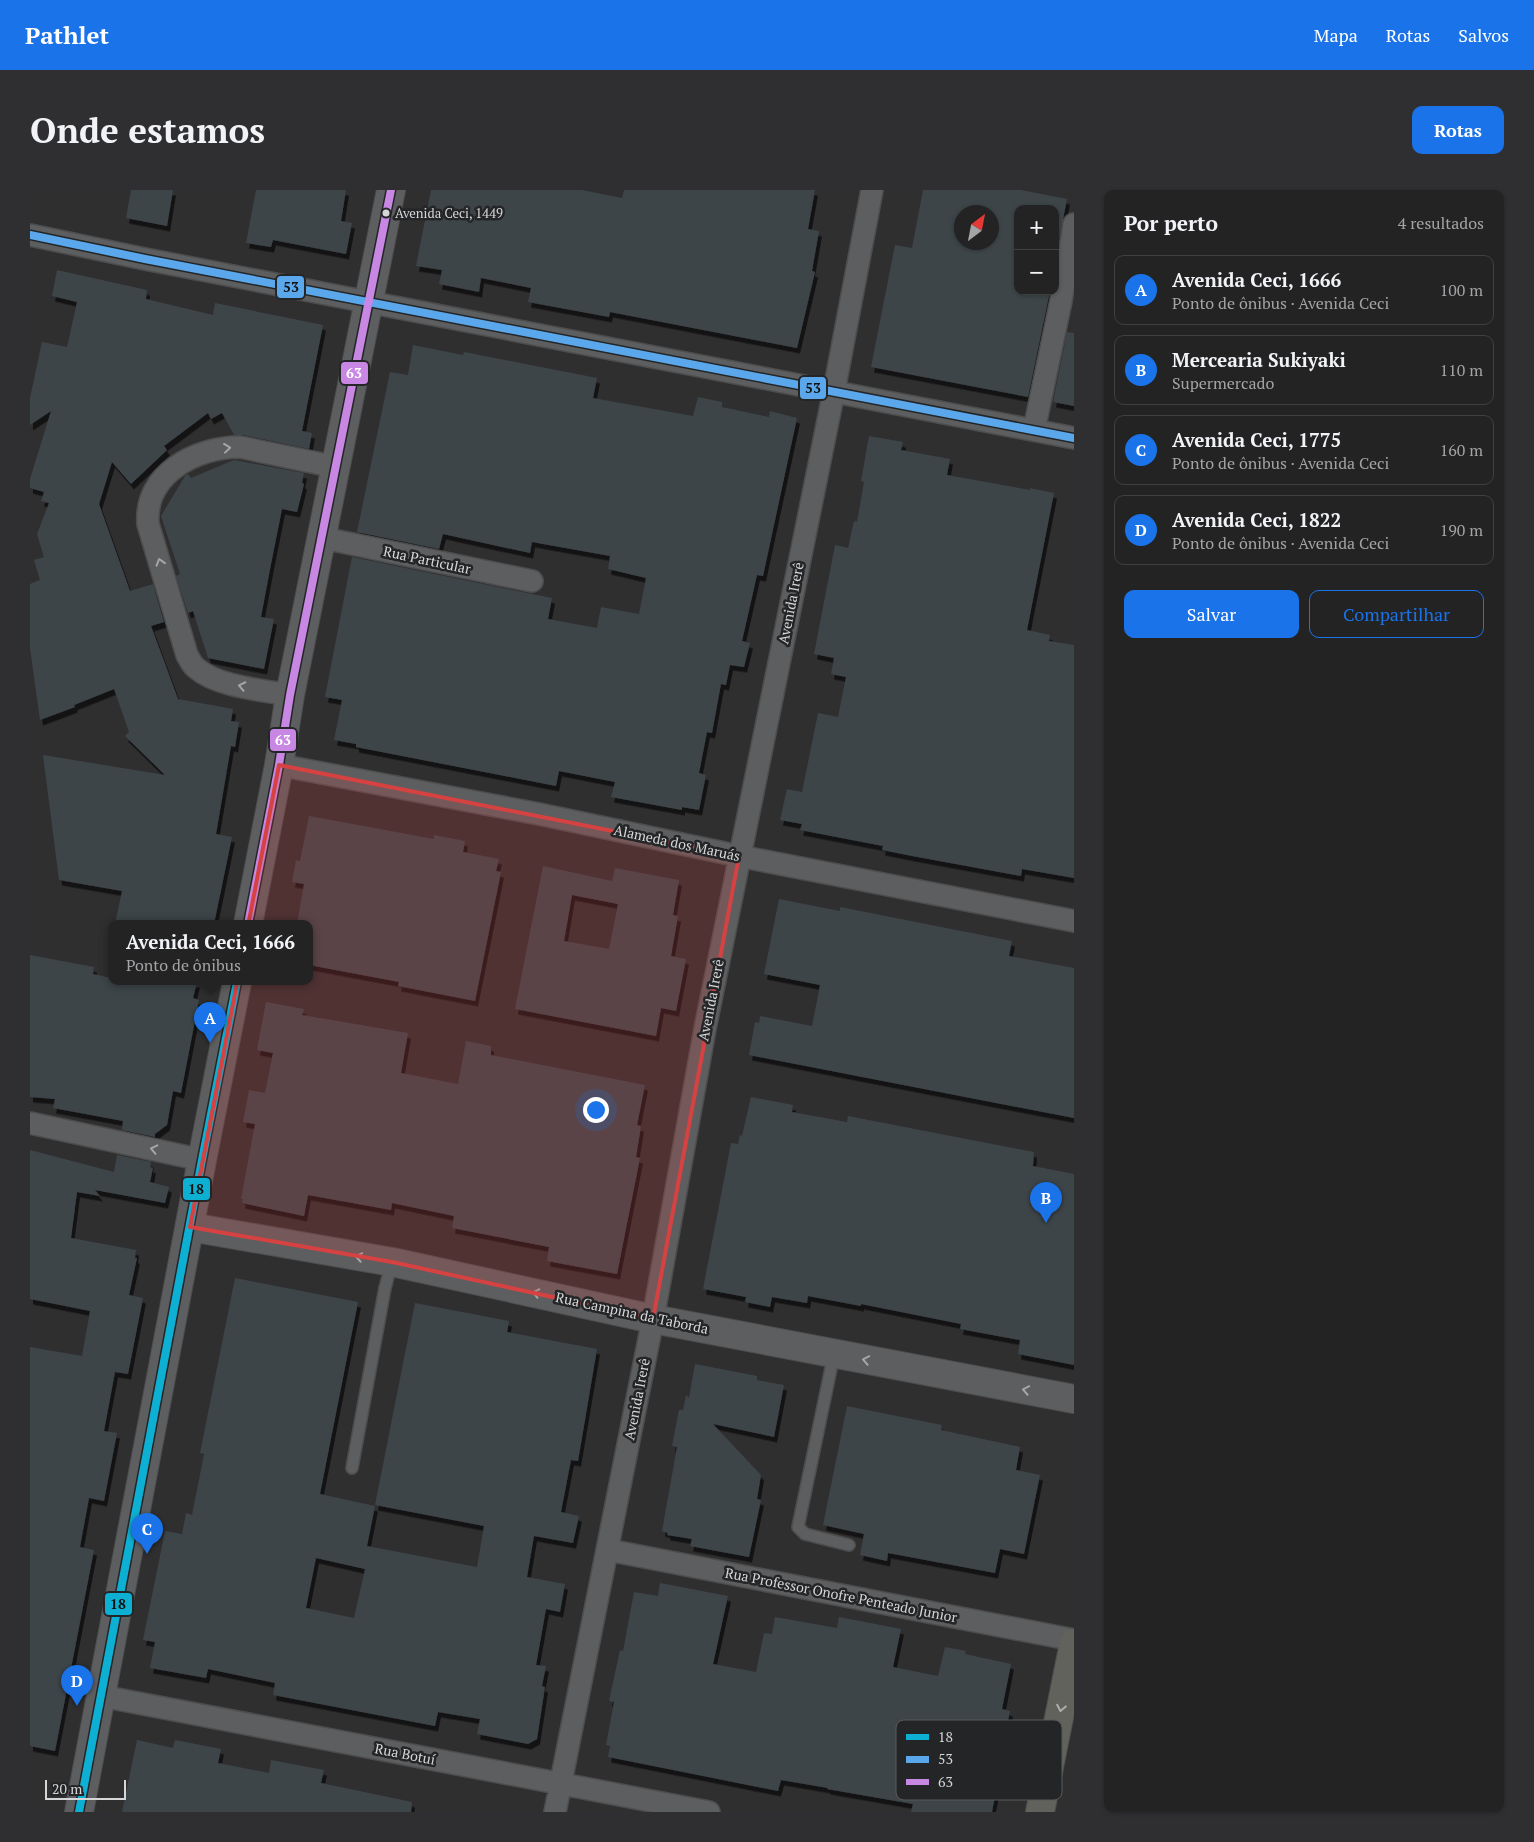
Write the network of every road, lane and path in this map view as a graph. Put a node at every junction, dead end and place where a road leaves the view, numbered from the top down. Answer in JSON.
{"nodes":[{"id":1,"x":390,"y":190,"type":"edge"},
{"id":2,"x":872,"y":190,"type":"edge"},
{"id":3,"x":1074,"y":224,"type":"edge"},
{"id":4,"x":30,"y":235,"type":"edge"},
{"id":5,"x":1070,"y":273,"type":"edge"},
{"id":6,"x":367,"y":302,"type":"junction"},
{"id":7,"x":834,"y":391,"type":"junction"},
{"id":8,"x":1034,"y":430,"type":"junction"},
{"id":9,"x":1074,"y":438,"type":"edge"},
{"id":10,"x":336,"y":467,"type":"junction"},
{"id":11,"x":322,"y":538,"type":"junction"},
{"id":12,"x":532,"y":581,"type":"dead end"},
{"id":13,"x":290,"y":695,"type":"junction"},
{"id":14,"x":280,"y":766,"type":"junction"},
{"id":15,"x":740,"y":856,"type":"junction"},
{"id":16,"x":249,"y":920,"type":"edge"},
{"id":17,"x":1074,"y":921,"type":"edge"},
{"id":18,"x":236,"y":985,"type":"edge"},
{"id":19,"x":30,"y":1123,"type":"edge"},
{"id":20,"x":202,"y":1160,"type":"junction"},
{"id":21,"x":190,"y":1227,"type":"junction"},
{"id":22,"x":392,"y":1262,"type":"junction"},
{"id":23,"x":653,"y":1319,"type":"junction"},
{"id":24,"x":834,"y":1354,"type":"junction"},
{"id":25,"x":1074,"y":1399,"type":"edge"},
{"id":26,"x":352,"y":1468,"type":"dead end"},
{"id":27,"x":849,"y":1544,"type":"dead end"},
{"id":28,"x":608,"y":1550,"type":"junction"},
{"id":29,"x":1074,"y":1641,"type":"edge"},
{"id":30,"x":101,"y":1696,"type":"junction"},
{"id":31,"x":1058,"y":1720,"type":"edge"},
{"id":32,"x":560,"y":1783,"type":"junction"},
{"id":33,"x":79,"y":1812,"type":"edge"},
{"id":34,"x":555,"y":1812,"type":"edge"},
{"id":35,"x":709,"y":1812,"type":"edge"}],
"edges":[{"from":1,"to":6,"type":"street"},
{"from":2,"to":7,"type":"street","name":"Avenida Irerê"},
{"from":3,"to":5,"type":"street"},
{"from":4,"to":6,"type":"street"},
{"from":5,"to":8,"type":"street"},
{"from":6,"to":7,"type":"street"},
{"from":6,"to":10,"type":"street"},
{"from":7,"to":8,"type":"street"},
{"from":7,"to":15,"type":"street","name":"Avenida Irerê"},
{"from":8,"to":9,"type":"street"},
{"from":10,"to":11,"type":"street"},
{"from":13,"to":10,"type":"street","one_way":true},
{"from":11,"to":12,"type":"street","name":"Rua Particular"},
{"from":11,"to":13,"type":"street"},
{"from":13,"to":14,"type":"street"},
{"from":14,"to":15,"type":"street","name":"Alameda dos Maruás"},
{"from":14,"to":16,"type":"street"},
{"from":15,"to":17,"type":"street","name":"Alameda dos Maruás"},
{"from":15,"to":23,"type":"street","name":"Avenida Irerê"},
{"from":18,"to":20,"type":"street"},
{"from":20,"to":19,"type":"street","one_way":true},
{"from":20,"to":21,"type":"street"},
{"from":22,"to":21,"type":"street","name":"Rua Campina da Taborda","one_way":true},
{"from":21,"to":30,"type":"street"},
{"from":23,"to":22,"type":"street","name":"Rua Campina da Taborda","one_way":true},
{"from":22,"to":26,"type":"lane"},
{"from":23,"to":24,"type":"street","name":"Rua Campina da Taborda"},
{"from":23,"to":28,"type":"street","name":"Avenida Irerê"},
{"from":25,"to":24,"type":"street","name":"Rua Campina da Taborda","one_way":true},
{"from":24,"to":27,"type":"lane"},
{"from":28,"to":29,"type":"street","name":"Rua Professor Onofre Penteado Junior"},
{"from":28,"to":32,"type":"street","name":"Avenida Irerê"},
{"from":29,"to":31,"type":"main road","one_way":true},
{"from":30,"to":32,"type":"street","name":"Rua Botuí"},
{"from":30,"to":33,"type":"street"},
{"from":32,"to":34,"type":"street","name":"Avenida Irerê"},
{"from":32,"to":35,"type":"street","name":"Rua Botuí"}]}
